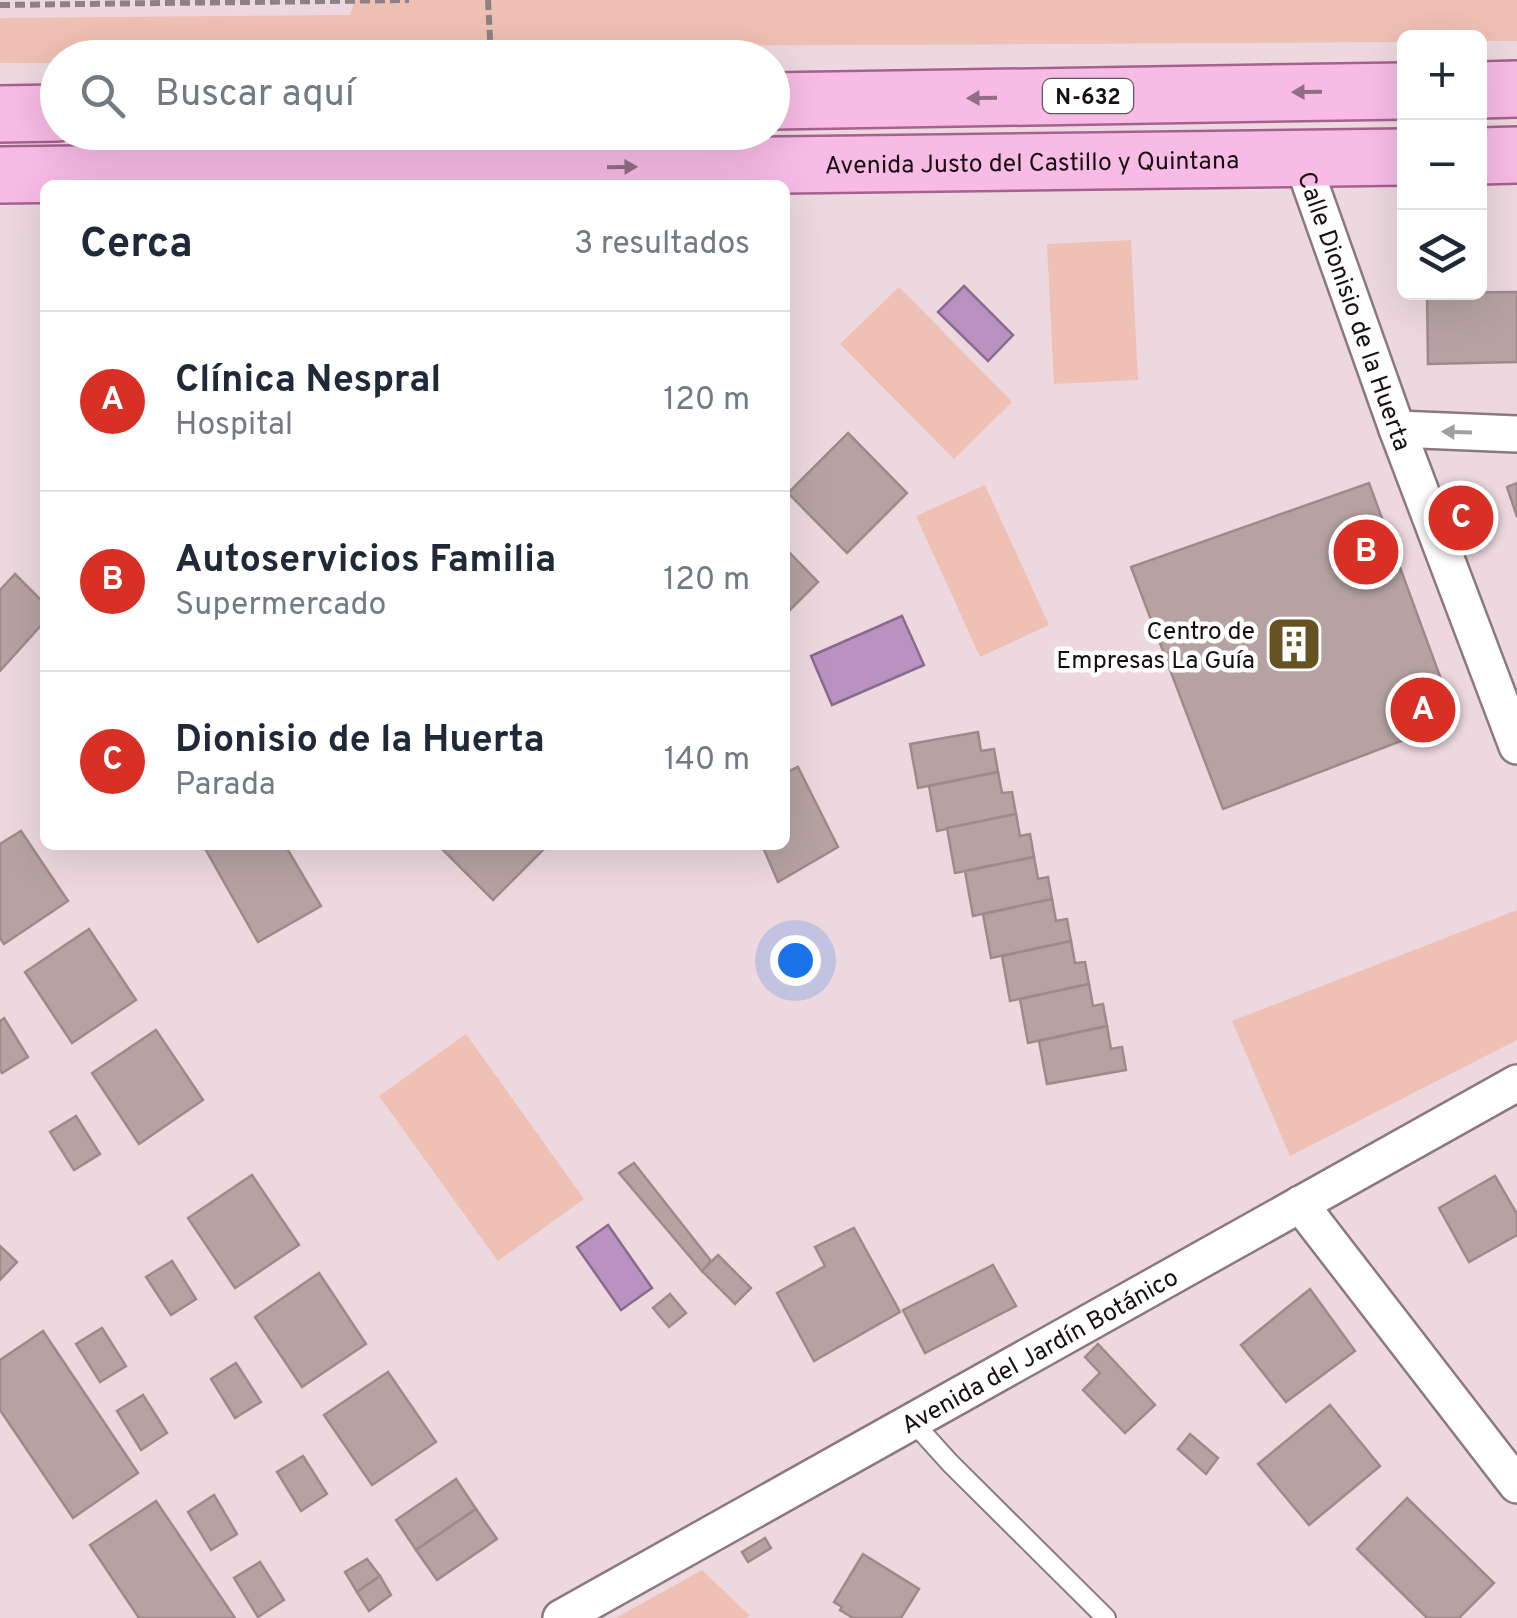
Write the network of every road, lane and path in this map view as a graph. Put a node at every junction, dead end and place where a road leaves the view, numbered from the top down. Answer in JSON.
{"nodes":[{"id":1,"x":409,"y":0,"type":"edge"},
{"id":2,"x":488,"y":0,"type":"edge"},
{"id":3,"x":0,"y":6,"type":"edge"},
{"id":4,"x":489,"y":40,"type":"edge"},
{"id":5,"x":1517,"y":89,"type":"edge"},
{"id":6,"x":1487,"y":90,"type":"edge"},
{"id":7,"x":1397,"y":91,"type":"edge"},
{"id":8,"x":790,"y":101,"type":"edge"},
{"id":9,"x":40,"y":113,"type":"edge"},
{"id":10,"x":0,"y":114,"type":"edge"},
{"id":11,"x":1517,"y":155,"type":"edge"},
{"id":12,"x":1487,"y":156,"type":"edge"},
{"id":13,"x":1397,"y":157,"type":"edge"},
{"id":14,"x":1301,"y":158,"type":"junction"},
{"id":15,"x":0,"y":175,"type":"edge"},
{"id":16,"x":1397,"y":429,"type":"junction"},
{"id":17,"x":1517,"y":434,"type":"edge"},
{"id":18,"x":1517,"y":746,"type":"edge"},
{"id":19,"x":1517,"y":1082,"type":"edge"},
{"id":20,"x":1300,"y":1204,"type":"junction"},
{"id":21,"x":913,"y":1422,"type":"junction"},
{"id":22,"x":1517,"y":1485,"type":"edge"},
{"id":23,"x":561,"y":1618,"type":"edge"},
{"id":24,"x":1106,"y":1618,"type":"edge"}],
"edges":[{"from":1,"to":3,"type":"path"},
{"from":2,"to":4,"type":"path"},
{"from":5,"to":6,"type":"main road"},
{"from":7,"to":8,"type":"main road","number":"N-632","one_way":true},
{"from":9,"to":10,"type":"main road"},
{"from":11,"to":12,"type":"main road"},
{"from":13,"to":14,"type":"main road","name":"Avenida Justo del Castillo y Quintana"},
{"from":15,"to":14,"type":"main road","name":"Avenida Justo del Castillo y Quintana","one_way":true},
{"from":14,"to":16,"type":"street","name":"Calle Dionisio de la Huerta"},
{"from":17,"to":16,"type":"street","one_way":true},
{"from":16,"to":18,"type":"street","name":"Calle Dionisio de la Huerta"},
{"from":19,"to":20,"type":"street","name":"Avenida del Jardín Botánico"},
{"from":20,"to":21,"type":"street","name":"Avenida del Jardín Botánico"},
{"from":20,"to":22,"type":"street"},
{"from":21,"to":23,"type":"street","name":"Avenida del Jardín Botánico"},
{"from":21,"to":24,"type":"lane"}]}
